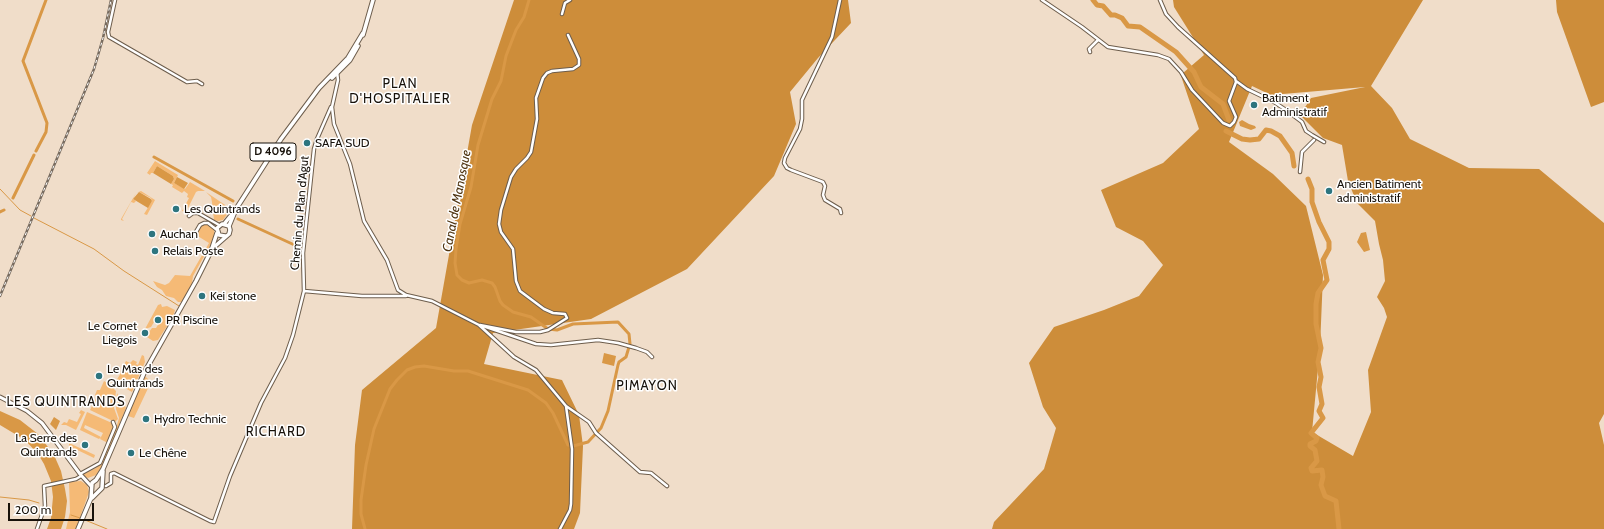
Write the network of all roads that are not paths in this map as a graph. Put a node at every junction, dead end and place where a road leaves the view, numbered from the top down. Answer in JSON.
{"nodes":[{"id":1,"x":115,"y":0,"type":"edge"},
{"id":2,"x":373,"y":0,"type":"edge"},
{"id":3,"x":570,"y":0,"type":"edge"},
{"id":4,"x":840,"y":0,"type":"edge"},
{"id":5,"x":1042,"y":0,"type":"edge"},
{"id":6,"x":1160,"y":0,"type":"edge"},
{"id":7,"x":562,"y":14,"type":"dead end"},
{"id":8,"x":363,"y":34,"type":"junction"},
{"id":9,"x":568,"y":35,"type":"dead end"},
{"id":10,"x":1098,"y":40,"type":"junction"},
{"id":11,"x":1090,"y":52,"type":"dead end"},
{"id":12,"x":348,"y":58,"type":"junction"},
{"id":13,"x":337,"y":73,"type":"junction"},
{"id":14,"x":1236,"y":82,"type":"junction"},
{"id":15,"x":202,"y":84,"type":"dead end"},
{"id":16,"x":313,"y":97,"type":"junction"},
{"id":17,"x":332,"y":107,"type":"junction"},
{"id":18,"x":1314,"y":140,"type":"dead end"},
{"id":19,"x":1324,"y":142,"type":"dead end"},
{"id":20,"x":1300,"y":172,"type":"dead end"},
{"id":21,"x":236,"y":209,"type":"junction"},
{"id":22,"x":841,"y":213,"type":"dead end"},
{"id":23,"x":189,"y":216,"type":"dead end"},
{"id":24,"x":224,"y":224,"type":"junction"},
{"id":25,"x":219,"y":225,"type":"junction"},
{"id":26,"x":229,"y":226,"type":"junction"},
{"id":27,"x":217,"y":232,"type":"junction"},
{"id":28,"x":225,"y":236,"type":"junction"},
{"id":29,"x":193,"y":237,"type":"dead end"},
{"id":30,"x":211,"y":251,"type":"junction"},
{"id":31,"x":304,"y":291,"type":"junction"},
{"id":32,"x":406,"y":295,"type":"junction"},
{"id":33,"x":479,"y":324,"type":"junction"},
{"id":34,"x":652,"y":357,"type":"dead end"},
{"id":35,"x":0,"y":397,"type":"edge"},
{"id":36,"x":566,"y":406,"type":"junction"},
{"id":37,"x":113,"y":422,"type":"dead end"},
{"id":38,"x":103,"y":469,"type":"junction"},
{"id":39,"x":80,"y":475,"type":"junction"},
{"id":40,"x":85,"y":479,"type":"junction"},
{"id":41,"x":95,"y":480,"type":"junction"},
{"id":42,"x":103,"y":485,"type":"junction"},
{"id":43,"x":666,"y":485,"type":"dead end"},
{"id":44,"x":92,"y":487,"type":"junction"},
{"id":45,"x":98,"y":491,"type":"junction"},
{"id":46,"x":91,"y":498,"type":"junction"},
{"id":47,"x":37,"y":529,"type":"edge"},
{"id":48,"x":78,"y":529,"type":"edge"},
{"id":49,"x":560,"y":529,"type":"edge"}],
"edges":[{"from":1,"to":15,"type":"street"},
{"from":2,"to":8,"type":"main road","number":"D 4096"},
{"from":3,"to":7,"type":"street"},
{"from":4,"to":22,"type":"street"},
{"from":5,"to":10,"type":"street"},
{"from":6,"to":14,"type":"street"},
{"from":8,"to":12,"type":"main road","number":"D 4096"},
{"from":8,"to":13,"type":"main road","number":"D 4096"},
{"from":9,"to":33,"type":"street"},
{"from":10,"to":11,"type":"street"},
{"from":10,"to":14,"type":"street"},
{"from":12,"to":13,"type":"street"},
{"from":12,"to":16,"type":"main road","number":"D 4096"},
{"from":13,"to":16,"type":"main road","number":"D 4096"},
{"from":13,"to":17,"type":"street"},
{"from":14,"to":19,"type":"street"},
{"from":16,"to":21,"type":"main road","number":"D 4096"},
{"from":17,"to":31,"type":"street","name":"Chemin du Plan d'Agut"},
{"from":17,"to":32,"type":"street"},
{"from":18,"to":20,"type":"street"},
{"from":21,"to":24,"type":"main road","number":"D 4096"},
{"from":21,"to":26,"type":"main road","number":"D 4096"},
{"from":23,"to":25,"type":"street"},
{"from":24,"to":25,"type":"main road"},
{"from":24,"to":26,"type":"main road"},
{"from":25,"to":27,"type":"main road"},
{"from":26,"to":28,"type":"main road"},
{"from":27,"to":28,"type":"main road"},
{"from":27,"to":29,"type":"street"},
{"from":27,"to":30,"type":"main road"},
{"from":28,"to":30,"type":"main road"},
{"from":30,"to":38,"type":"main road"},
{"from":31,"to":32,"type":"street"},
{"from":31,"to":42,"type":"street","name":"Chemin du Plan d'Agut"},
{"from":32,"to":33,"type":"street"},
{"from":33,"to":34,"type":"street"},
{"from":33,"to":36,"type":"street"},
{"from":35,"to":39,"type":"main road"},
{"from":36,"to":43,"type":"street"},
{"from":36,"to":49,"type":"street"},
{"from":37,"to":39,"type":"street"},
{"from":38,"to":41,"type":"main road"},
{"from":38,"to":42,"type":"main road"},
{"from":39,"to":40,"type":"main road"},
{"from":39,"to":47,"type":"street"},
{"from":40,"to":41,"type":"main road"},
{"from":40,"to":44,"type":"main road"},
{"from":41,"to":42,"type":"main road"},
{"from":41,"to":44,"type":"main road"},
{"from":42,"to":45,"type":"main road"},
{"from":44,"to":45,"type":"main road"},
{"from":44,"to":46,"type":"main road"},
{"from":45,"to":46,"type":"main road"},
{"from":46,"to":48,"type":"main road"}]}
